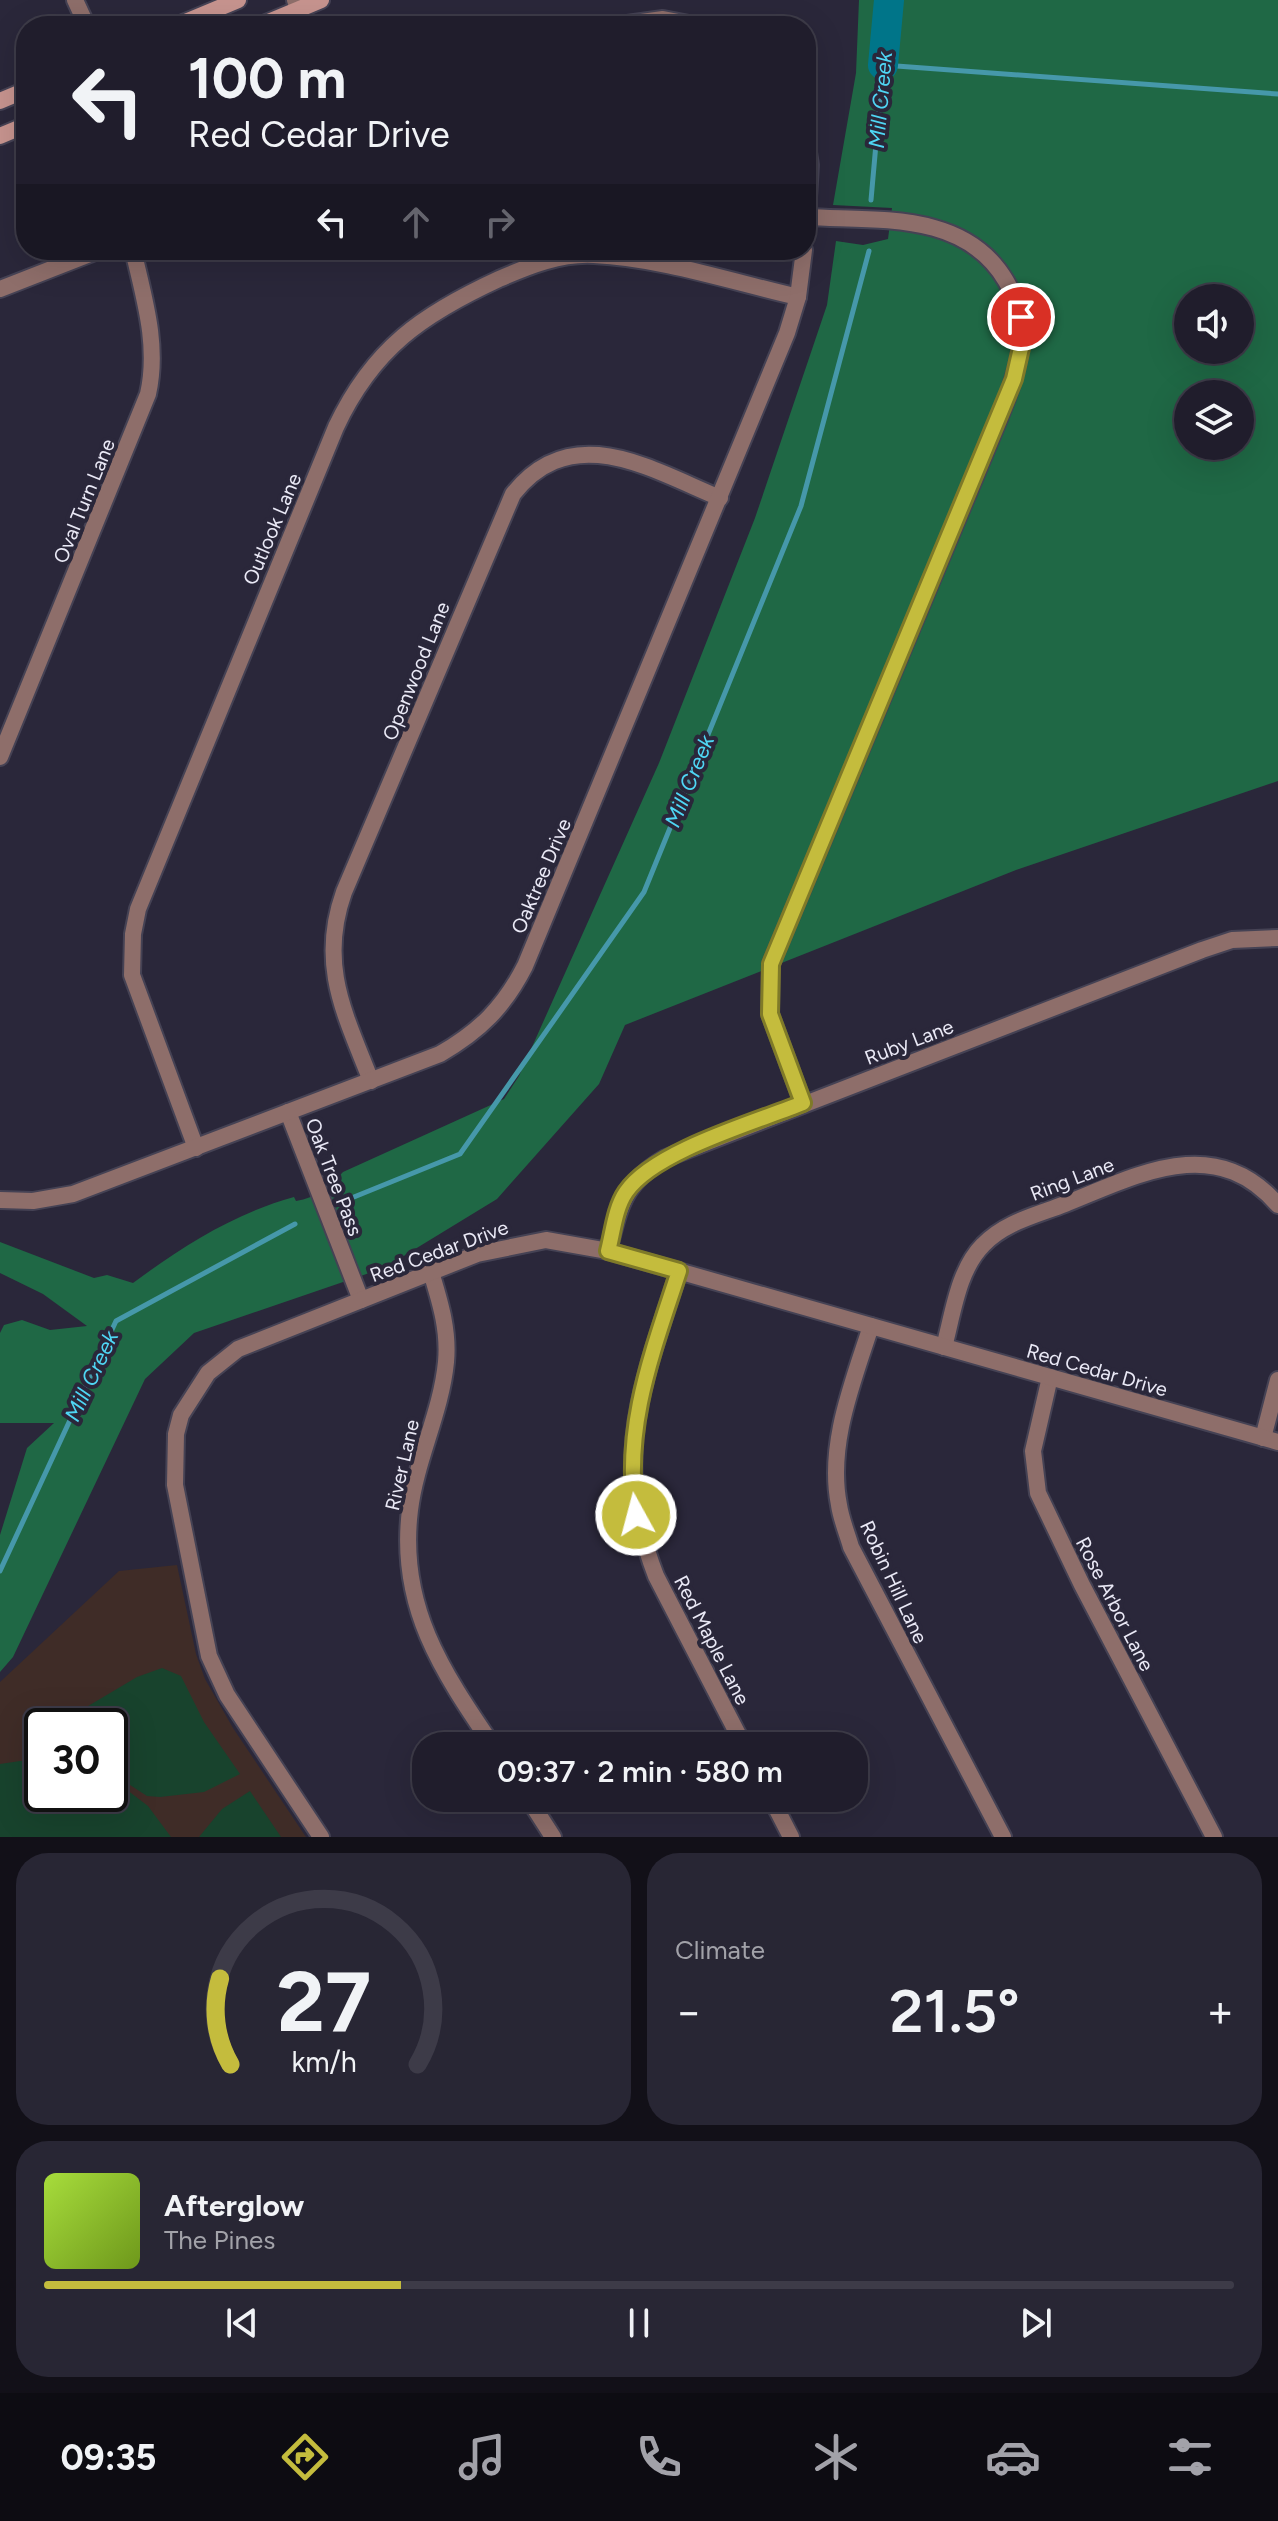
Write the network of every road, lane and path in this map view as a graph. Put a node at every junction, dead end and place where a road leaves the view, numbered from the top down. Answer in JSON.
{"nodes":[{"id":1,"x":238,"y":0,"type":"edge"},
{"id":2,"x":321,"y":0,"type":"edge"},
{"id":3,"x":299,"y":12,"type":"edge"},
{"id":4,"x":200,"y":16,"type":"edge"},
{"id":5,"x":816,"y":223,"type":"edge"},
{"id":6,"x":74,"y":260,"type":"edge"},
{"id":7,"x":135,"y":260,"type":"edge"},
{"id":8,"x":551,"y":260,"type":"edge"},
{"id":9,"x":632,"y":260,"type":"edge"},
{"id":10,"x":803,"y":260,"type":"edge"},
{"id":11,"x":0,"y":289,"type":"edge"},
{"id":12,"x":798,"y":297,"type":"junction"},
{"id":13,"x":720,"y":498,"type":"junction"},
{"id":14,"x":0,"y":757,"type":"edge"},
{"id":15,"x":1278,"y":938,"type":"edge"},
{"id":16,"x":371,"y":1081,"type":"junction"},
{"id":17,"x":803,"y":1103,"type":"junction"},
{"id":18,"x":288,"y":1112,"type":"junction"},
{"id":19,"x":196,"y":1148,"type":"junction"},
{"id":20,"x":0,"y":1200,"type":"edge"},
{"id":21,"x":1278,"y":1205,"type":"edge"},
{"id":22,"x":608,"y":1251,"type":"junction"},
{"id":23,"x":679,"y":1271,"type":"junction"},
{"id":24,"x":431,"y":1272,"type":"junction"},
{"id":25,"x":361,"y":1300,"type":"junction"},
{"id":26,"x":871,"y":1326,"type":"junction"},
{"id":27,"x":944,"y":1347,"type":"junction"},
{"id":28,"x":1050,"y":1377,"type":"junction"},
{"id":29,"x":1278,"y":1380,"type":"edge"},
{"id":30,"x":1270,"y":1440,"type":"edge"},
{"id":31,"x":484,"y":1732,"type":"edge"},
{"id":32,"x":737,"y":1732,"type":"edge"},
{"id":33,"x":537,"y":1812,"type":"edge"},
{"id":34,"x":778,"y":1812,"type":"edge"},
{"id":35,"x":321,"y":1837,"type":"edge"},
{"id":36,"x":553,"y":1837,"type":"edge"},
{"id":37,"x":791,"y":1837,"type":"edge"},
{"id":38,"x":1003,"y":1837,"type":"edge"},
{"id":39,"x":1214,"y":1837,"type":"edge"}],
"edges":[{"from":1,"to":4,"type":"main road"},
{"from":2,"to":3,"type":"main road"},
{"from":5,"to":17,"type":"street"},
{"from":6,"to":11,"type":"street"},
{"from":7,"to":14,"type":"street","name":"Oval Turn Lane"},
{"from":8,"to":19,"type":"street","name":"Outlook Lane"},
{"from":9,"to":12,"type":"street","name":"Outlook Lane"},
{"from":10,"to":12,"type":"street","name":"Oaktree Drive"},
{"from":12,"to":13,"type":"street","name":"Oaktree Drive"},
{"from":13,"to":16,"type":"street","name":"Oaktree Drive"},
{"from":13,"to":16,"type":"street","name":"Openwood Lane"},
{"from":15,"to":17,"type":"street","name":"Ruby Lane"},
{"from":16,"to":18,"type":"street","name":"Oaktree Drive"},
{"from":17,"to":22,"type":"street","name":"Ruby Lane"},
{"from":18,"to":19,"type":"street","name":"Oaktree Drive"},
{"from":18,"to":25,"type":"street","name":"Oak Tree Pass"},
{"from":19,"to":20,"type":"street","name":"Oaktree Drive"},
{"from":21,"to":27,"type":"street","name":"Ring Lane"},
{"from":22,"to":23,"type":"street","name":"Red Cedar Drive"},
{"from":22,"to":24,"type":"street","name":"Red Cedar Drive"},
{"from":23,"to":26,"type":"street","name":"Red Cedar Drive"},
{"from":23,"to":32,"type":"street","name":"Red Maple Lane"},
{"from":24,"to":25,"type":"street","name":"Red Cedar Drive"},
{"from":24,"to":31,"type":"street","name":"River Lane"},
{"from":25,"to":35,"type":"street","name":"Red Cedar Drive"},
{"from":26,"to":27,"type":"street","name":"Red Cedar Drive"},
{"from":26,"to":38,"type":"street","name":"Robin Hill Lane"},
{"from":27,"to":28,"type":"street","name":"Red Cedar Drive"},
{"from":28,"to":30,"type":"street","name":"Red Cedar Drive"},
{"from":28,"to":39,"type":"street","name":"Rose Arbor Lane"},
{"from":29,"to":30,"type":"street"},
{"from":33,"to":36,"type":"street"},
{"from":34,"to":37,"type":"street"}]}
